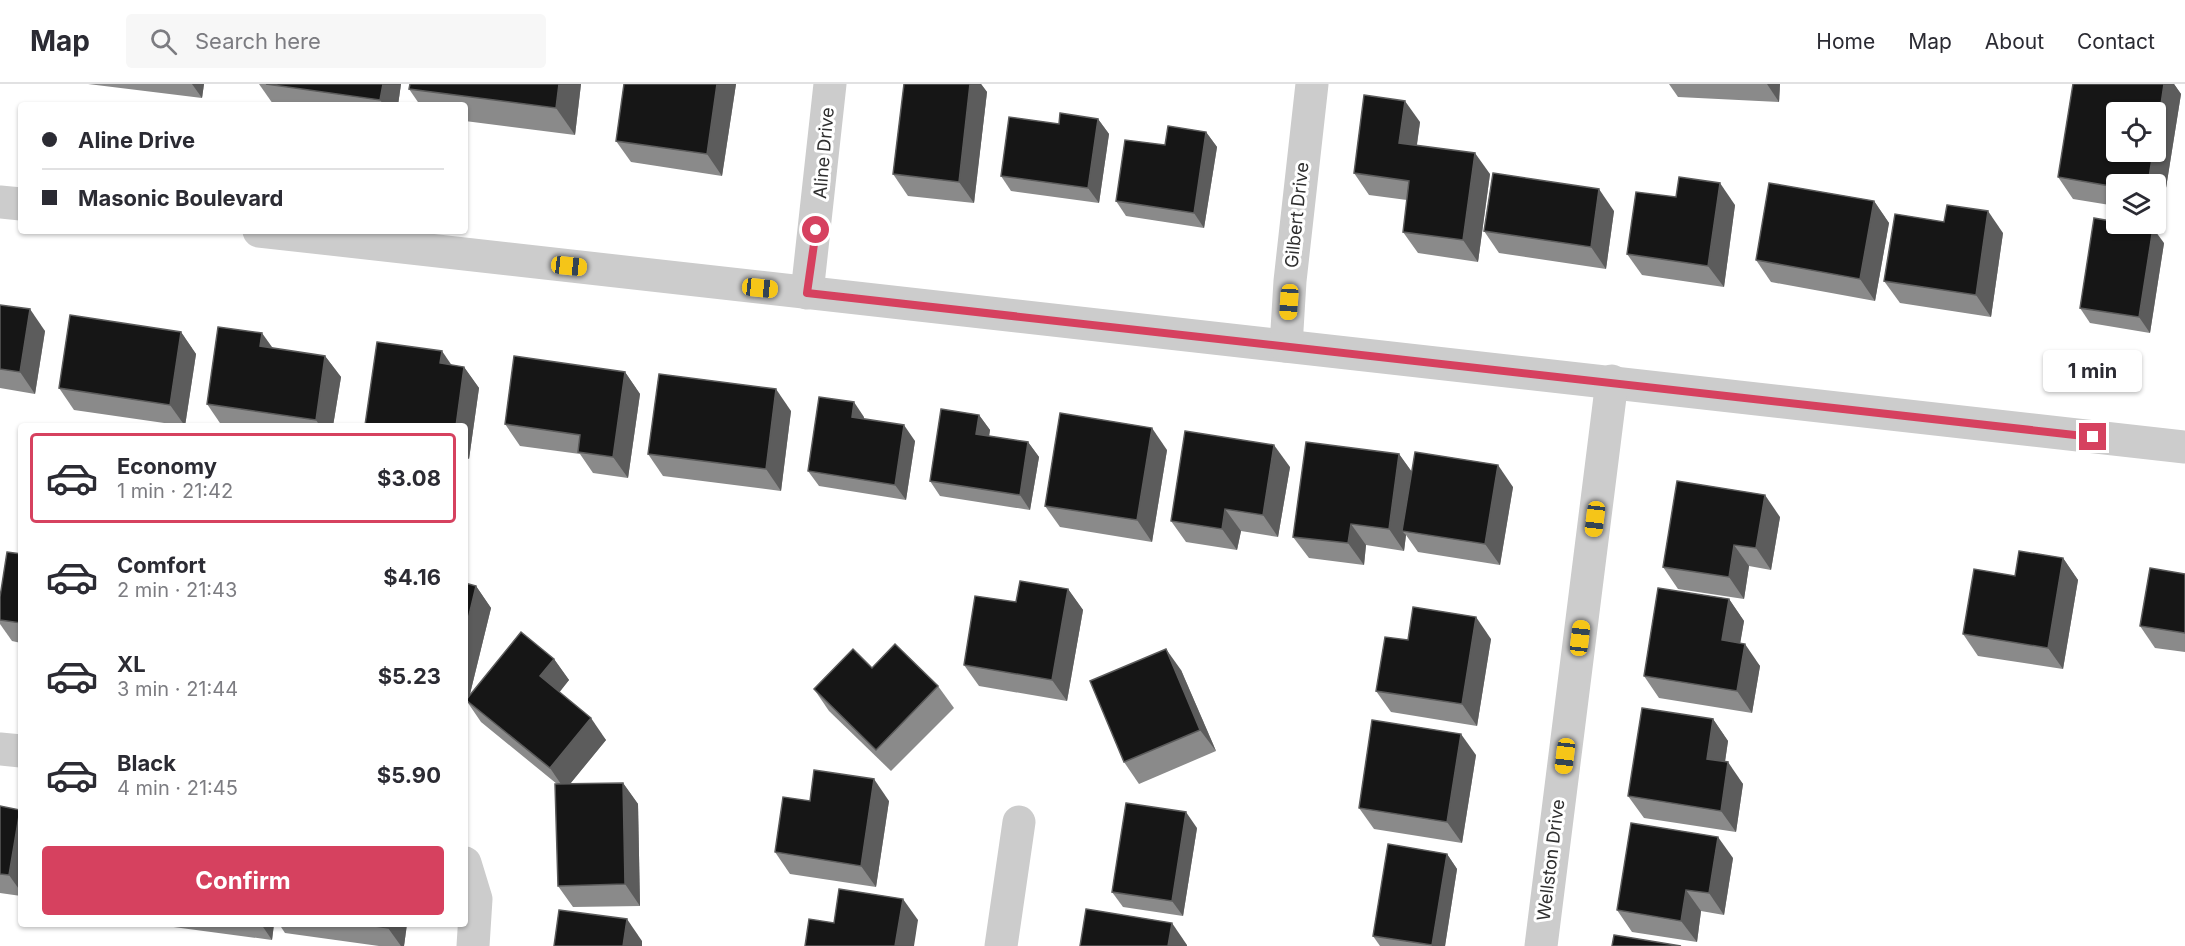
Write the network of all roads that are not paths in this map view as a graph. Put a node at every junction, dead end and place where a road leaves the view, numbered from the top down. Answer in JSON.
{"nodes":[{"id":1,"x":830,"y":84,"type":"edge"},
{"id":2,"x":1312,"y":84,"type":"edge"},
{"id":3,"x":0,"y":202,"type":"edge"},
{"id":4,"x":18,"y":204,"type":"edge"},
{"id":5,"x":286,"y":234,"type":"edge"},
{"id":6,"x":807,"y":293,"type":"junction"},
{"id":7,"x":1286,"y":346,"type":"junction"},
{"id":8,"x":1612,"y":381,"type":"junction"},
{"id":9,"x":2185,"y":447,"type":"edge"},
{"id":10,"x":0,"y":749,"type":"edge"},
{"id":11,"x":18,"y":751,"type":"edge"},
{"id":12,"x":1019,"y":822,"type":"dead end"},
{"id":13,"x":468,"y":872,"type":"edge"},
{"id":14,"x":473,"y":946,"type":"edge"},
{"id":15,"x":1001,"y":946,"type":"edge"},
{"id":16,"x":1540,"y":946,"type":"edge"}],
"edges":[{"from":1,"to":6,"type":"street","name":"Aline Drive"},
{"from":2,"to":7,"type":"street","name":"Gilbert Drive"},
{"from":3,"to":4,"type":"street"},
{"from":5,"to":6,"type":"street"},
{"from":6,"to":7,"type":"street"},
{"from":7,"to":8,"type":"street"},
{"from":8,"to":9,"type":"street"},
{"from":8,"to":16,"type":"street","name":"Wellston Drive"},
{"from":10,"to":11,"type":"street"},
{"from":12,"to":15,"type":"street"},
{"from":13,"to":14,"type":"street"}]}
